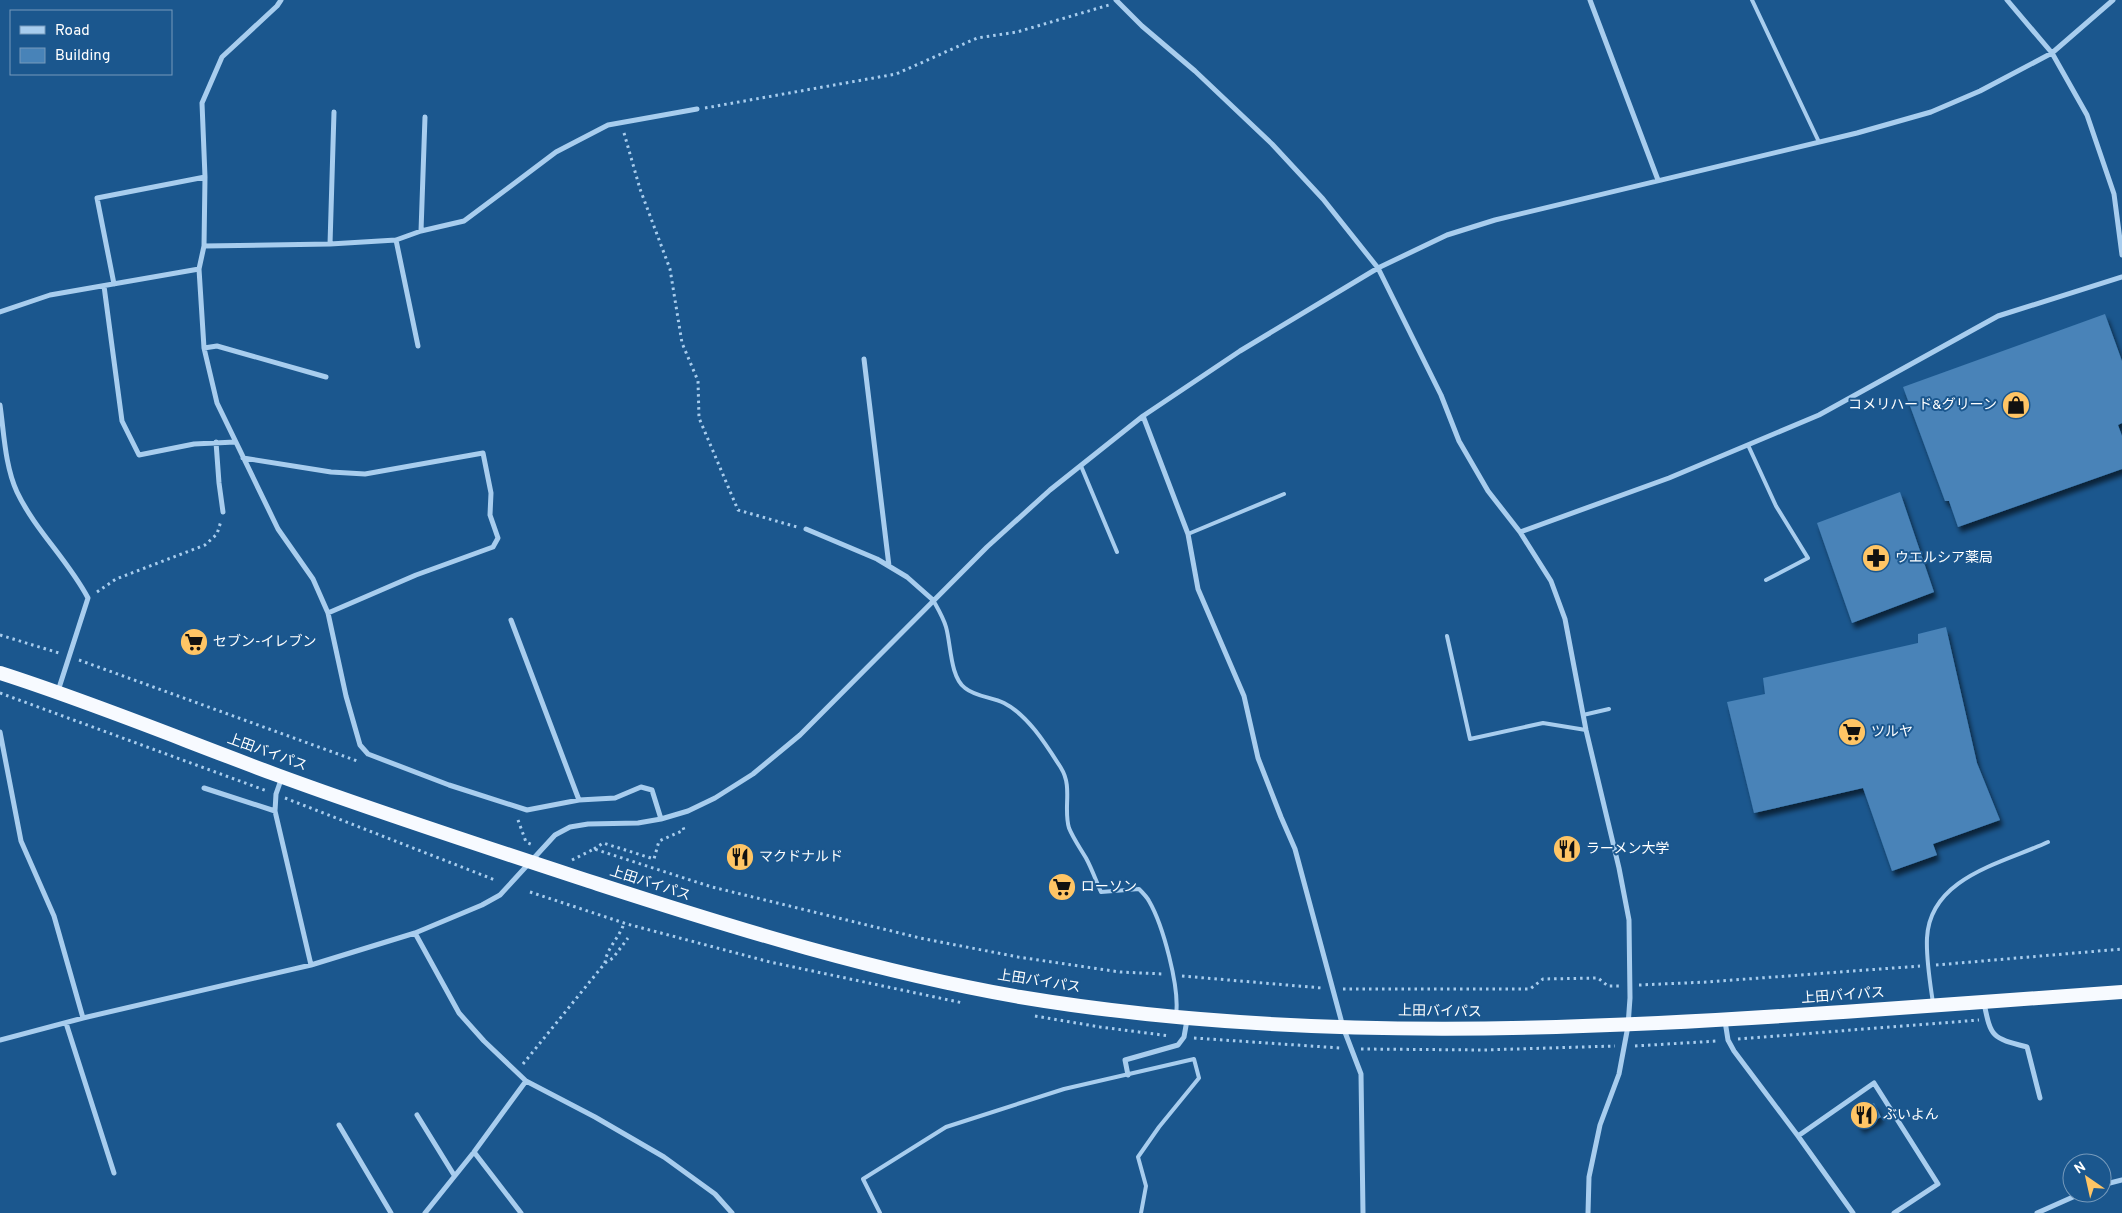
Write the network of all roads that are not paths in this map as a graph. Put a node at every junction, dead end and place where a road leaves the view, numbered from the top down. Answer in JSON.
{"nodes":[{"id":1,"x":281,"y":0,"type":"edge"},
{"id":2,"x":1590,"y":0,"type":"edge"},
{"id":3,"x":1752,"y":0,"type":"edge"},
{"id":4,"x":2007,"y":0,"type":"edge"},
{"id":5,"x":2113,"y":0,"type":"edge"},
{"id":6,"x":1117,"y":1,"type":"edge"},
{"id":7,"x":2052,"y":53,"type":"junction"},
{"id":8,"x":697,"y":109,"type":"road end"},
{"id":9,"x":334,"y":112,"type":"dead end"},
{"id":10,"x":425,"y":117,"type":"dead end"},
{"id":11,"x":1819,"y":142,"type":"junction"},
{"id":12,"x":205,"y":178,"type":"junction"},
{"id":13,"x":1658,"y":180,"type":"junction"},
{"id":14,"x":421,"y":231,"type":"junction"},
{"id":15,"x":396,"y":240,"type":"junction"},
{"id":16,"x":330,"y":244,"type":"junction"},
{"id":17,"x":204,"y":246,"type":"junction"},
{"id":18,"x":2122,"y":255,"type":"edge"},
{"id":19,"x":1378,"y":268,"type":"junction"},
{"id":20,"x":199,"y":269,"type":"junction"},
{"id":21,"x":2122,"y":277,"type":"edge"},
{"id":22,"x":114,"y":284,"type":"junction"},
{"id":23,"x":104,"y":286,"type":"junction"},
{"id":24,"x":0,"y":312,"type":"edge"},
{"id":25,"x":418,"y":346,"type":"dead end"},
{"id":26,"x":204,"y":348,"type":"junction"},
{"id":27,"x":864,"y":359,"type":"dead end"},
{"id":28,"x":326,"y":377,"type":"dead end"},
{"id":29,"x":0,"y":405,"type":"edge"},
{"id":30,"x":1143,"y":416,"type":"junction"},
{"id":31,"x":216,"y":442,"type":"junction"},
{"id":32,"x":235,"y":442,"type":"junction"},
{"id":33,"x":1748,"y":445,"type":"junction"},
{"id":34,"x":243,"y":458,"type":"junction"},
{"id":35,"x":1081,"y":466,"type":"junction"},
{"id":36,"x":1284,"y":494,"type":"dead end"},
{"id":37,"x":223,"y":512,"type":"road end"},
{"id":38,"x":806,"y":529,"type":"road end"},
{"id":39,"x":1520,"y":532,"type":"junction"},
{"id":40,"x":1188,"y":534,"type":"junction"},
{"id":41,"x":1117,"y":552,"type":"dead end"},
{"id":42,"x":889,"y":566,"type":"junction"},
{"id":43,"x":1766,"y":580,"type":"dead end"},
{"id":44,"x":933,"y":600,"type":"junction"},
{"id":45,"x":328,"y":614,"type":"junction"},
{"id":46,"x":511,"y":620,"type":"dead end"},
{"id":47,"x":1447,"y":636,"type":"dead end"},
{"id":48,"x":0,"y":673,"type":"edge"},
{"id":49,"x":58,"y":692,"type":"junction"},
{"id":50,"x":1609,"y":709,"type":"dead end"},
{"id":51,"x":1583,"y":715,"type":"junction"},
{"id":52,"x":1586,"y":730,"type":"junction"},
{"id":53,"x":0,"y":732,"type":"edge"},
{"id":54,"x":282,"y":776,"type":"junction"},
{"id":55,"x":204,"y":788,"type":"dead end"},
{"id":56,"x":579,"y":800,"type":"junction"},
{"id":57,"x":275,"y":811,"type":"junction"},
{"id":58,"x":661,"y":819,"type":"junction"},
{"id":59,"x":2048,"y":842,"type":"dead end"},
{"id":60,"x":530,"y":862,"type":"junction"},
{"id":61,"x":415,"y":933,"type":"junction"},
{"id":62,"x":311,"y":965,"type":"junction"},
{"id":63,"x":2122,"y":992,"type":"edge"},
{"id":64,"x":1984,"y":1002,"type":"junction"},
{"id":65,"x":1933,"y":1005,"type":"junction"},
{"id":66,"x":84,"y":1018,"type":"junction"},
{"id":67,"x":1182,"y":1019,"type":"junction"},
{"id":68,"x":1725,"y":1020,"type":"junction"},
{"id":69,"x":66,"y":1023,"type":"junction"},
{"id":70,"x":1628,"y":1026,"type":"junction"},
{"id":71,"x":1342,"y":1027,"type":"junction"},
{"id":72,"x":0,"y":1040,"type":"edge"},
{"id":73,"x":1128,"y":1075,"type":"junction"},
{"id":74,"x":526,"y":1081,"type":"junction"},
{"id":75,"x":2040,"y":1098,"type":"dead end"},
{"id":76,"x":417,"y":1115,"type":"dead end"},
{"id":77,"x":339,"y":1125,"type":"dead end"},
{"id":78,"x":1798,"y":1136,"type":"junction"},
{"id":79,"x":474,"y":1152,"type":"junction"},
{"id":80,"x":114,"y":1172,"type":"dead end"},
{"id":81,"x":454,"y":1175,"type":"junction"},
{"id":82,"x":2062,"y":1202,"type":"edge"},
{"id":83,"x":729,"y":1212,"type":"edge"},
{"id":84,"x":390,"y":1213,"type":"edge"},
{"id":85,"x":426,"y":1213,"type":"edge"},
{"id":86,"x":521,"y":1213,"type":"edge"},
{"id":87,"x":880,"y":1213,"type":"edge"},
{"id":88,"x":1141,"y":1213,"type":"edge"},
{"id":89,"x":1363,"y":1213,"type":"edge"},
{"id":90,"x":1588,"y":1213,"type":"edge"},
{"id":91,"x":1853,"y":1213,"type":"edge"},
{"id":92,"x":1894,"y":1213,"type":"edge"},
{"id":93,"x":2037,"y":1213,"type":"edge"}],
"edges":[{"from":1,"to":12,"type":"street"},
{"from":2,"to":13,"type":"street"},
{"from":3,"to":11,"type":"lane"},
{"from":4,"to":7,"type":"street"},
{"from":5,"to":7,"type":"street"},
{"from":6,"to":19,"type":"street"},
{"from":7,"to":11,"type":"street"},
{"from":7,"to":18,"type":"street"},
{"from":8,"to":14,"type":"street"},
{"from":9,"to":16,"type":"street"},
{"from":10,"to":14,"type":"street"},
{"from":11,"to":13,"type":"street"},
{"from":12,"to":17,"type":"street"},
{"from":12,"to":22,"type":"street"},
{"from":13,"to":19,"type":"street"},
{"from":14,"to":15,"type":"street"},
{"from":15,"to":16,"type":"street"},
{"from":15,"to":25,"type":"street"},
{"from":16,"to":17,"type":"street"},
{"from":17,"to":20,"type":"street"},
{"from":19,"to":30,"type":"street"},
{"from":19,"to":39,"type":"street"},
{"from":20,"to":22,"type":"street"},
{"from":20,"to":26,"type":"street"},
{"from":21,"to":33,"type":"street"},
{"from":22,"to":23,"type":"street"},
{"from":23,"to":24,"type":"street"},
{"from":23,"to":31,"type":"street"},
{"from":26,"to":28,"type":"street"},
{"from":26,"to":32,"type":"street"},
{"from":27,"to":42,"type":"street"},
{"from":29,"to":49,"type":"street"},
{"from":30,"to":35,"type":"street"},
{"from":30,"to":40,"type":"street"},
{"from":31,"to":32,"type":"street"},
{"from":31,"to":37,"type":"street"},
{"from":32,"to":34,"type":"street"},
{"from":33,"to":39,"type":"street"},
{"from":33,"to":43,"type":"lane"},
{"from":34,"to":45,"type":"street"},
{"from":34,"to":45,"type":"street"},
{"from":35,"to":41,"type":"lane"},
{"from":35,"to":44,"type":"street"},
{"from":36,"to":40,"type":"lane"},
{"from":38,"to":42,"type":"street"},
{"from":39,"to":51,"type":"street"},
{"from":40,"to":71,"type":"street"},
{"from":42,"to":44,"type":"street"},
{"from":44,"to":58,"type":"street"},
{"from":44,"to":67,"type":"lane"},
{"from":45,"to":56,"type":"street"},
{"from":46,"to":56,"type":"street"},
{"from":47,"to":52,"type":"lane"},
{"from":48,"to":49,"type":"highway","name":"上田バイパス"},
{"from":49,"to":54,"type":"highway","name":"上田バイパス"},
{"from":50,"to":51,"type":"lane"},
{"from":51,"to":52,"type":"street"},
{"from":52,"to":70,"type":"street"},
{"from":53,"to":66,"type":"street"},
{"from":54,"to":57,"type":"street"},
{"from":54,"to":60,"type":"highway","name":"上田バイパス"},
{"from":55,"to":57,"type":"street"},
{"from":56,"to":58,"type":"street"},
{"from":57,"to":62,"type":"street"},
{"from":58,"to":60,"type":"street"},
{"from":59,"to":65,"type":"lane"},
{"from":60,"to":61,"type":"street"},
{"from":60,"to":67,"type":"highway","name":"上田バイパス"},
{"from":61,"to":62,"type":"street"},
{"from":61,"to":74,"type":"street"},
{"from":62,"to":66,"type":"street"},
{"from":63,"to":64,"type":"highway","name":"上田バイパス"},
{"from":64,"to":65,"type":"highway","name":"上田バイパス"},
{"from":64,"to":75,"type":"street"},
{"from":65,"to":68,"type":"highway","name":"上田バイパス"},
{"from":66,"to":69,"type":"street"},
{"from":67,"to":71,"type":"highway","name":"上田バイパス"},
{"from":67,"to":73,"type":"street"},
{"from":68,"to":70,"type":"highway","name":"上田バイパス"},
{"from":68,"to":78,"type":"street"},
{"from":69,"to":72,"type":"street"},
{"from":69,"to":80,"type":"street"},
{"from":70,"to":71,"type":"highway","name":"上田バイパス"},
{"from":70,"to":90,"type":"street"},
{"from":71,"to":89,"type":"street"},
{"from":73,"to":87,"type":"lane"},
{"from":73,"to":88,"type":"lane"},
{"from":74,"to":79,"type":"street"},
{"from":74,"to":83,"type":"street"},
{"from":76,"to":81,"type":"street"},
{"from":77,"to":84,"type":"street"},
{"from":78,"to":91,"type":"street"},
{"from":78,"to":92,"type":"street"},
{"from":79,"to":81,"type":"street"},
{"from":79,"to":86,"type":"street"},
{"from":81,"to":85,"type":"street"},
{"from":82,"to":93,"type":"street"}]}
